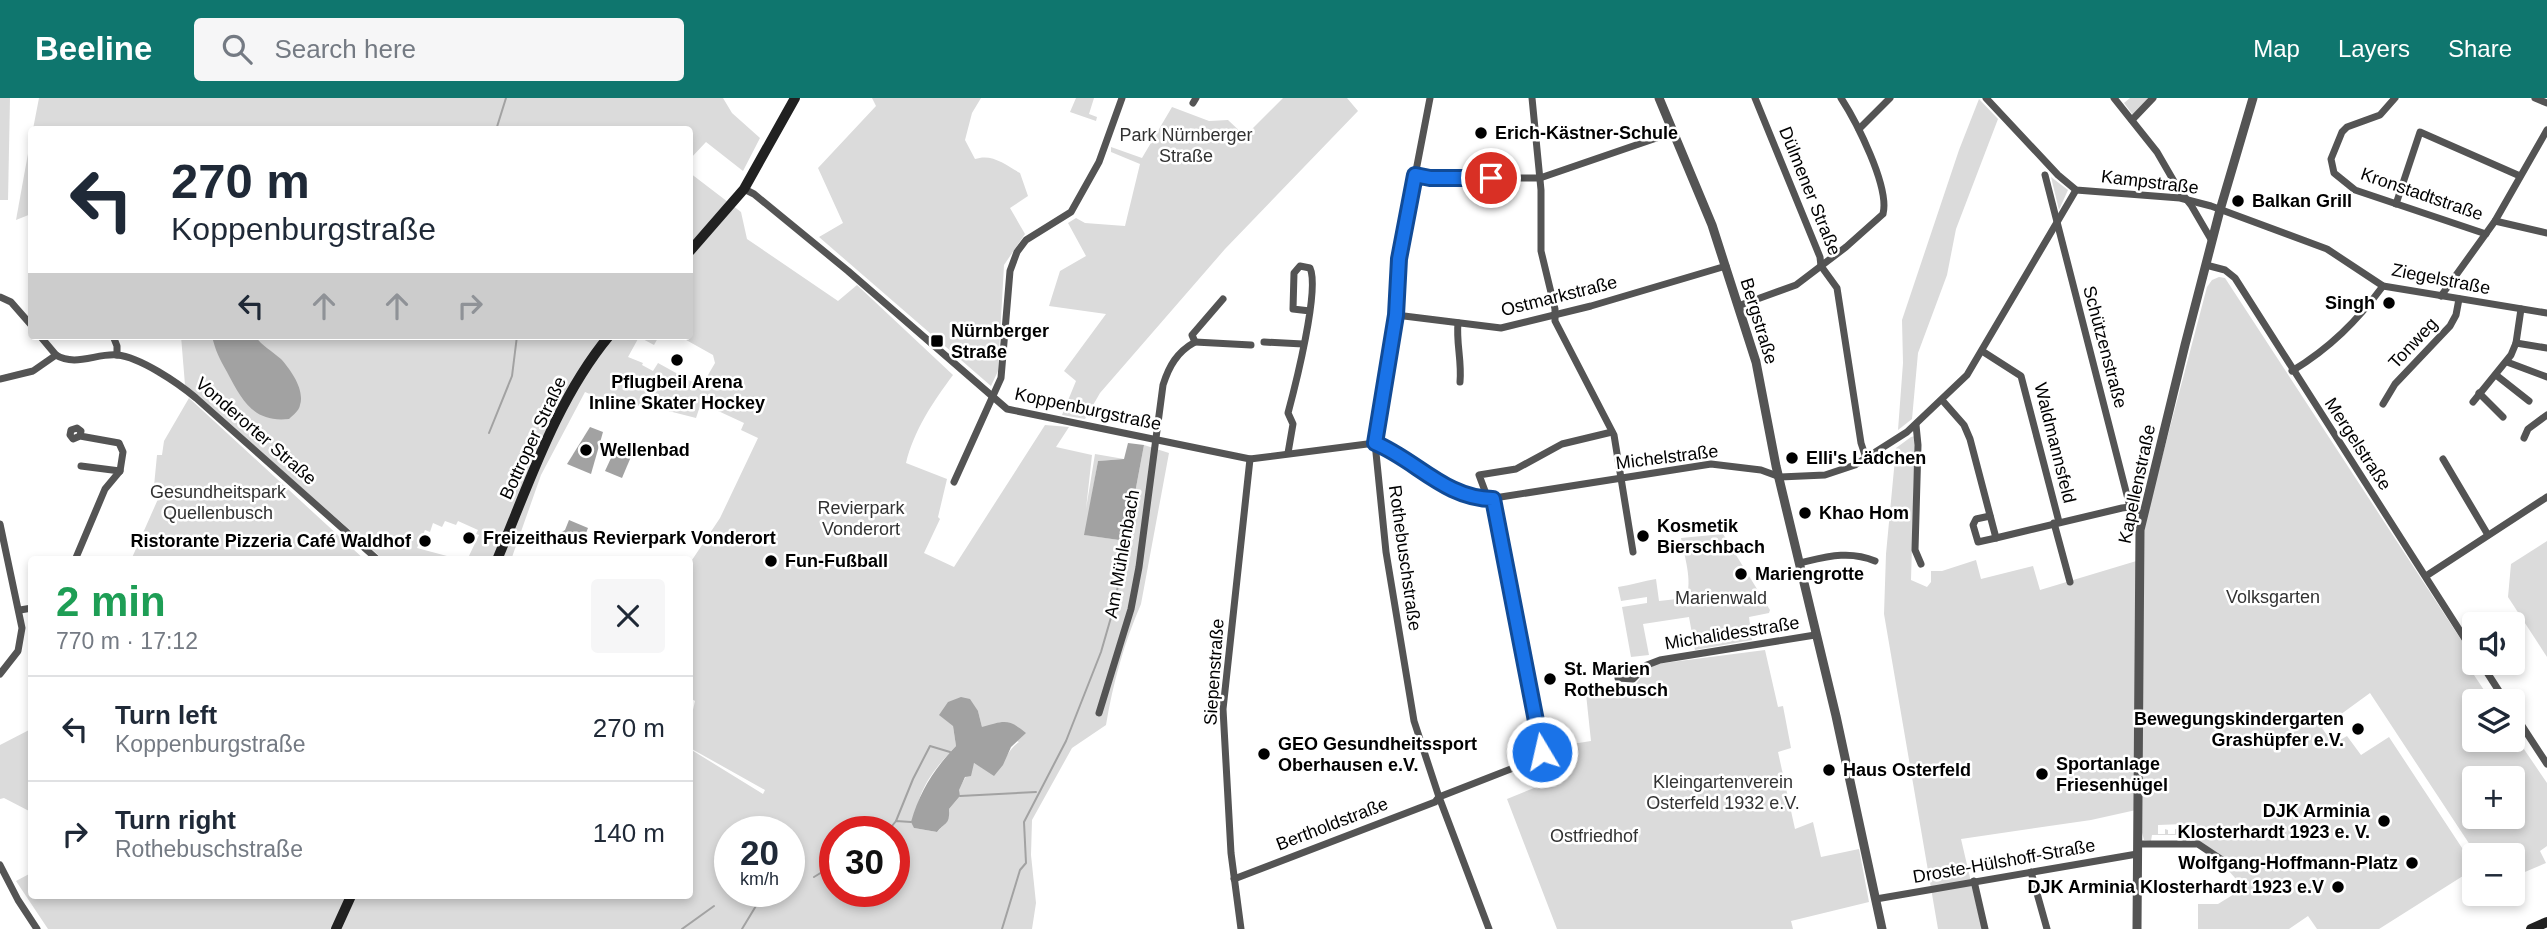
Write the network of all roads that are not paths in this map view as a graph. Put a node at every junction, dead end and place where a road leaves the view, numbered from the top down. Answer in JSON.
{"nodes":[{"id":1,"x":795,"y":98,"type":"edge"},
{"id":2,"x":1122,"y":98,"type":"edge"},
{"id":3,"x":1430,"y":98,"type":"edge"},
{"id":4,"x":1532,"y":98,"type":"edge"},
{"id":5,"x":1659,"y":98,"type":"edge"},
{"id":6,"x":1755,"y":98,"type":"edge"},
{"id":7,"x":1841,"y":98,"type":"edge"},
{"id":8,"x":1889,"y":98,"type":"edge"},
{"id":9,"x":1986,"y":98,"type":"edge"},
{"id":10,"x":2114,"y":98,"type":"edge"},
{"id":11,"x":2128,"y":98,"type":"edge"},
{"id":12,"x":2152,"y":98,"type":"edge"},
{"id":13,"x":2253,"y":98,"type":"edge"},
{"id":14,"x":2395,"y":98,"type":"edge"},
{"id":15,"x":2535,"y":98,"type":"edge"},
{"id":16,"x":2547,"y":103,"type":"edge"},
{"id":17,"x":2120,"y":106,"type":"junction"},
{"id":18,"x":2132,"y":120,"type":"junction"},
{"id":19,"x":1859,"y":129,"type":"junction"},
{"id":20,"x":1674,"y":132,"type":"junction"},
{"id":21,"x":2546,"y":134,"type":"edge"},
{"id":22,"x":2045,"y":174,"type":"dead end"},
{"id":23,"x":1415,"y":175,"type":"junction"},
{"id":24,"x":2520,"y":176,"type":"junction"},
{"id":25,"x":1540,"y":178,"type":"junction"},
{"id":26,"x":744,"y":189,"type":"junction"},
{"id":27,"x":2076,"y":190,"type":"junction"},
{"id":28,"x":2186,"y":200,"type":"junction"},
{"id":29,"x":2396,"y":204,"type":"junction"},
{"id":30,"x":2220,"y":210,"type":"junction"},
{"id":31,"x":2056,"y":220,"type":"junction"},
{"id":32,"x":2494,"y":221,"type":"junction"},
{"id":33,"x":2547,"y":233,"type":"edge"},
{"id":34,"x":2486,"y":234,"type":"junction"},
{"id":35,"x":2212,"y":241,"type":"junction"},
{"id":36,"x":693,"y":248,"type":"edge"},
{"id":37,"x":2206,"y":265,"type":"junction"},
{"id":38,"x":1726,"y":266,"type":"junction"},
{"id":39,"x":1821,"y":266,"type":"junction"},
{"id":40,"x":2384,"y":286,"type":"junction"},
{"id":41,"x":2441,"y":296,"type":"junction"},
{"id":42,"x":0,"y":297,"type":"edge"},
{"id":43,"x":1223,"y":299,"type":"dead end"},
{"id":44,"x":2459,"y":299,"type":"junction"},
{"id":45,"x":1738,"y":306,"type":"junction"},
{"id":46,"x":2521,"y":309,"type":"junction"},
{"id":47,"x":1310,"y":311,"type":"junction"},
{"id":48,"x":2547,"y":313,"type":"edge"},
{"id":49,"x":1396,"y":315,"type":"junction"},
{"id":50,"x":1556,"y":315,"type":"junction"},
{"id":51,"x":28,"y":321,"type":"edge"},
{"id":52,"x":1458,"y":323,"type":"junction"},
{"id":53,"x":44,"y":340,"type":"edge"},
{"id":54,"x":115,"y":340,"type":"edge"},
{"id":55,"x":606,"y":340,"type":"edge"},
{"id":56,"x":1195,"y":342,"type":"junction"},
{"id":57,"x":1264,"y":342,"type":"dead end"},
{"id":58,"x":2516,"y":343,"type":"junction"},
{"id":59,"x":1303,"y":344,"type":"junction"},
{"id":60,"x":1251,"y":345,"type":"dead end"},
{"id":61,"x":2547,"y":348,"type":"edge"},
{"id":62,"x":1982,"y":351,"type":"junction"},
{"id":63,"x":57,"y":355,"type":"junction"},
{"id":64,"x":117,"y":355,"type":"junction"},
{"id":65,"x":2507,"y":362,"type":"junction"},
{"id":66,"x":2292,"y":370,"type":"junction"},
{"id":67,"x":2496,"y":375,"type":"junction"},
{"id":68,"x":2547,"y":377,"type":"edge"},
{"id":69,"x":0,"y":379,"type":"edge"},
{"id":70,"x":1460,"y":382,"type":"dead end"},
{"id":71,"x":2479,"y":393,"type":"junction"},
{"id":72,"x":993,"y":397,"type":"junction"},
{"id":73,"x":1942,"y":400,"type":"junction"},
{"id":74,"x":2529,"y":401,"type":"dead end"},
{"id":75,"x":2473,"y":402,"type":"dead end"},
{"id":76,"x":2383,"y":404,"type":"dead end"},
{"id":77,"x":2547,"y":415,"type":"edge"},
{"id":78,"x":2503,"y":417,"type":"dead end"},
{"id":79,"x":1916,"y":425,"type":"junction"},
{"id":80,"x":1612,"y":432,"type":"junction"},
{"id":81,"x":80,"y":436,"type":"dead end"},
{"id":82,"x":2524,"y":438,"type":"dead end"},
{"id":83,"x":1156,"y":439,"type":"junction"},
{"id":84,"x":1375,"y":443,"type":"junction"},
{"id":85,"x":1288,"y":453,"type":"junction"},
{"id":86,"x":1866,"y":458,"type":"junction"},
{"id":87,"x":1250,"y":459,"type":"junction"},
{"id":88,"x":2443,"y":459,"type":"dead end"},
{"id":89,"x":81,"y":466,"type":"dead end"},
{"id":90,"x":120,"y":471,"type":"junction"},
{"id":91,"x":1780,"y":477,"type":"junction"},
{"id":92,"x":1622,"y":478,"type":"junction"},
{"id":93,"x":954,"y":482,"type":"dead end"},
{"id":94,"x":2547,"y":496,"type":"edge"},
{"id":95,"x":1490,"y":499,"type":"junction"},
{"id":96,"x":2130,"y":507,"type":"junction"},
{"id":97,"x":2144,"y":512,"type":"junction"},
{"id":98,"x":1990,"y":516,"type":"junction"},
{"id":99,"x":2057,"y":522,"type":"junction"},
{"id":100,"x":0,"y":524,"type":"edge"},
{"id":101,"x":2488,"y":535,"type":"junction"},
{"id":102,"x":1996,"y":538,"type":"junction"},
{"id":103,"x":1633,"y":552,"type":"dead end"},
{"id":104,"x":77,"y":556,"type":"edge"},
{"id":105,"x":373,"y":556,"type":"edge"},
{"id":106,"x":499,"y":556,"type":"edge"},
{"id":107,"x":1875,"y":561,"type":"dead end"},
{"id":108,"x":1799,"y":563,"type":"junction"},
{"id":109,"x":1921,"y":564,"type":"dead end"},
{"id":110,"x":10,"y":571,"type":"junction"},
{"id":111,"x":0,"y":573,"type":"edge"},
{"id":112,"x":2426,"y":576,"type":"junction"},
{"id":113,"x":2070,"y":582,"type":"dead end"},
{"id":114,"x":28,"y":609,"type":"edge"},
{"id":115,"x":20,"y":610,"type":"junction"},
{"id":116,"x":2462,"y":634,"type":"edge"},
{"id":117,"x":1815,"y":635,"type":"junction"},
{"id":118,"x":0,"y":674,"type":"edge"},
{"id":119,"x":1618,"y":678,"type":"dead end"},
{"id":120,"x":1099,"y":713,"type":"dead end"},
{"id":121,"x":2525,"y":730,"type":"edge"},
{"id":122,"x":2547,"y":764,"type":"edge"},
{"id":123,"x":1439,"y":796,"type":"junction"},
{"id":124,"x":2138,"y":849,"type":"junction"},
{"id":125,"x":0,"y":865,"type":"edge"},
{"id":126,"x":2231,"y":866,"type":"dead end"},
{"id":127,"x":2031,"y":872,"type":"junction"},
{"id":128,"x":1234,"y":879,"type":"junction"},
{"id":129,"x":1974,"y":881,"type":"junction"},
{"id":130,"x":350,"y":899,"type":"edge"},
{"id":131,"x":1875,"y":899,"type":"junction"},
{"id":132,"x":2547,"y":922,"type":"edge"},
{"id":133,"x":37,"y":929,"type":"edge"},
{"id":134,"x":336,"y":929,"type":"edge"},
{"id":135,"x":1241,"y":929,"type":"edge"},
{"id":136,"x":1489,"y":929,"type":"edge"},
{"id":137,"x":1882,"y":929,"type":"edge"},
{"id":138,"x":1984,"y":929,"type":"edge"},
{"id":139,"x":2047,"y":929,"type":"edge"},
{"id":140,"x":2137,"y":929,"type":"edge"},
{"id":141,"x":2531,"y":929,"type":"edge"}],
"edges":[{"from":1,"to":26,"type":"main road"},
{"from":2,"to":72,"type":"street"},
{"from":3,"to":23,"type":"street","name":"Rothebuschstraße"},
{"from":4,"to":25,"type":"street"},
{"from":5,"to":20,"type":"street","name":"Bergstraße"},
{"from":6,"to":39,"type":"street","name":"Dülmener Straße"},
{"from":7,"to":19,"type":"street"},
{"from":8,"to":19,"type":"street"},
{"from":9,"to":27,"type":"street","name":"Kampstraße"},
{"from":10,"to":17,"type":"street"},
{"from":11,"to":17,"type":"street"},
{"from":12,"to":18,"type":"street"},
{"from":13,"to":30,"type":"street","name":"Kapellenstraße"},
{"from":14,"to":29,"type":"street","name":"Kronstadtstraße"},
{"from":15,"to":16,"type":"street"},
{"from":17,"to":18,"type":"street"},
{"from":18,"to":28,"type":"street"},
{"from":19,"to":39,"type":"street"},
{"from":20,"to":25,"type":"street"},
{"from":20,"to":38,"type":"street","name":"Bergstraße"},
{"from":21,"to":24,"type":"street"},
{"from":22,"to":31,"type":"street"},
{"from":23,"to":25,"type":"street"},
{"from":23,"to":49,"type":"street","name":"Rothebuschstraße"},
{"from":24,"to":29,"type":"street"},
{"from":24,"to":32,"type":"street"},
{"from":25,"to":50,"type":"street"},
{"from":26,"to":36,"type":"main road"},
{"from":26,"to":72,"type":"street","name":"Koppenburgstraße"},
{"from":27,"to":28,"type":"street","name":"Kampstraße"},
{"from":27,"to":31,"type":"street","name":"Kampstraße"},
{"from":28,"to":30,"type":"street","name":"Kampstraße"},
{"from":28,"to":35,"type":"street"},
{"from":29,"to":34,"type":"street","name":"Kronstadtstraße"},
{"from":30,"to":35,"type":"street","name":"Kapellenstraße"},
{"from":30,"to":40,"type":"street","name":"Ziegelstraße"},
{"from":31,"to":62,"type":"street","name":"Michelstraße"},
{"from":31,"to":96,"type":"street","name":"Schützenstraße"},
{"from":32,"to":33,"type":"street"},
{"from":32,"to":34,"type":"street"},
{"from":34,"to":41,"type":"street"},
{"from":35,"to":37,"type":"street","name":"Kapellenstraße"},
{"from":37,"to":66,"type":"street","name":"Mergelstraße"},
{"from":37,"to":97,"type":"street","name":"Kapellenstraße"},
{"from":38,"to":45,"type":"street","name":"Bergstraße"},
{"from":38,"to":50,"type":"street","name":"Ostmarkstraße"},
{"from":39,"to":45,"type":"street"},
{"from":39,"to":86,"type":"street","name":"Dülmener Straße"},
{"from":40,"to":41,"type":"street","name":"Ziegelstraße"},
{"from":40,"to":66,"type":"street"},
{"from":41,"to":44,"type":"street","name":"Ziegelstraße"},
{"from":42,"to":51,"type":"street"},
{"from":43,"to":56,"type":"street","name":"Am Mühlenbach"},
{"from":44,"to":46,"type":"street","name":"Ziegelstraße"},
{"from":44,"to":76,"type":"street","name":"Tonweg"},
{"from":45,"to":91,"type":"street","name":"Bergstraße"},
{"from":46,"to":48,"type":"street","name":"Ziegelstraße"},
{"from":46,"to":58,"type":"street"},
{"from":47,"to":47,"type":"street"},
{"from":47,"to":59,"type":"street"},
{"from":49,"to":52,"type":"street","name":"Ostmarkstraße"},
{"from":49,"to":84,"type":"street","name":"Rothebuschstraße"},
{"from":50,"to":52,"type":"street","name":"Ostmarkstraße"},
{"from":50,"to":80,"type":"street"},
{"from":52,"to":70,"type":"street"},
{"from":53,"to":63,"type":"street"},
{"from":54,"to":64,"type":"street"},
{"from":55,"to":106,"type":"main road","name":"Bottroper Straße"},
{"from":56,"to":60,"type":"street"},
{"from":56,"to":83,"type":"street","name":"Am Mühlenbach"},
{"from":57,"to":59,"type":"street"},
{"from":58,"to":61,"type":"street"},
{"from":58,"to":65,"type":"street"},
{"from":59,"to":85,"type":"street"},
{"from":62,"to":73,"type":"street","name":"Michelstraße"},
{"from":62,"to":99,"type":"street","name":"Waldmannsfeld"},
{"from":63,"to":64,"type":"street"},
{"from":63,"to":69,"type":"street"},
{"from":64,"to":105,"type":"street","name":"Vonderorter Straße"},
{"from":65,"to":67,"type":"street"},
{"from":65,"to":68,"type":"street"},
{"from":66,"to":112,"type":"street","name":"Mergelstraße"},
{"from":67,"to":71,"type":"street"},
{"from":67,"to":74,"type":"street"},
{"from":71,"to":75,"type":"street"},
{"from":71,"to":78,"type":"street"},
{"from":72,"to":83,"type":"street","name":"Koppenburgstraße"},
{"from":72,"to":93,"type":"street"},
{"from":73,"to":79,"type":"street","name":"Michelstraße"},
{"from":73,"to":98,"type":"street"},
{"from":77,"to":82,"type":"street"},
{"from":79,"to":86,"type":"street","name":"Michelstraße"},
{"from":79,"to":109,"type":"street"},
{"from":80,"to":92,"type":"street"},
{"from":80,"to":95,"type":"street"},
{"from":81,"to":90,"type":"street"},
{"from":83,"to":87,"type":"street","name":"Koppenburgstraße"},
{"from":83,"to":120,"type":"street","name":"Am Mühlenbach"},
{"from":84,"to":85,"type":"street","name":"Koppenburgstraße"},
{"from":84,"to":95,"type":"street"},
{"from":84,"to":123,"type":"street","name":"Rothebuschstraße"},
{"from":85,"to":87,"type":"street","name":"Koppenburgstraße"},
{"from":86,"to":91,"type":"street","name":"Michelstraße"},
{"from":87,"to":128,"type":"street","name":"Siepenstraße"},
{"from":88,"to":101,"type":"street"},
{"from":89,"to":90,"type":"street"},
{"from":90,"to":104,"type":"street"},
{"from":91,"to":92,"type":"street","name":"Michelstraße"},
{"from":91,"to":108,"type":"street","name":"Bergstraße"},
{"from":92,"to":95,"type":"street","name":"Michelstraße"},
{"from":92,"to":103,"type":"street"},
{"from":94,"to":101,"type":"street"},
{"from":95,"to":123,"type":"street","name":"Bertholdstraße"},
{"from":96,"to":97,"type":"street"},
{"from":96,"to":99,"type":"street"},
{"from":97,"to":124,"type":"street","name":"Kapellenstraße"},
{"from":98,"to":102,"type":"street"},
{"from":98,"to":102,"type":"street"},
{"from":99,"to":102,"type":"street"},
{"from":99,"to":113,"type":"street","name":"Waldmannsfeld"},
{"from":100,"to":110,"type":"street"},
{"from":101,"to":112,"type":"street"},
{"from":107,"to":108,"type":"street"},
{"from":108,"to":117,"type":"street","name":"Bergstraße"},
{"from":110,"to":111,"type":"street"},
{"from":110,"to":115,"type":"street"},
{"from":112,"to":116,"type":"street","name":"Mergelstraße"},
{"from":114,"to":115,"type":"street"},
{"from":115,"to":118,"type":"street"},
{"from":117,"to":119,"type":"street","name":"Michalidesstraße"},
{"from":117,"to":131,"type":"street","name":"Bergstraße"},
{"from":121,"to":122,"type":"street"},
{"from":123,"to":128,"type":"street","name":"Bertholdstraße"},
{"from":123,"to":136,"type":"street","name":"Rothebuschstraße"},
{"from":124,"to":126,"type":"street","name":"Droste-Hülshoff-Straße"},
{"from":124,"to":127,"type":"street","name":"Droste-Hülshoff-Straße"},
{"from":124,"to":140,"type":"street","name":"Kapellenstraße"},
{"from":125,"to":133,"type":"street"},
{"from":127,"to":129,"type":"street","name":"Droste-Hülshoff-Straße"},
{"from":127,"to":139,"type":"street"},
{"from":128,"to":135,"type":"street","name":"Siepenstraße"},
{"from":129,"to":131,"type":"street","name":"Droste-Hülshoff-Straße"},
{"from":129,"to":138,"type":"street"},
{"from":130,"to":134,"type":"main road"},
{"from":131,"to":137,"type":"street","name":"Bergstraße"},
{"from":132,"to":141,"type":"main road"}]}
